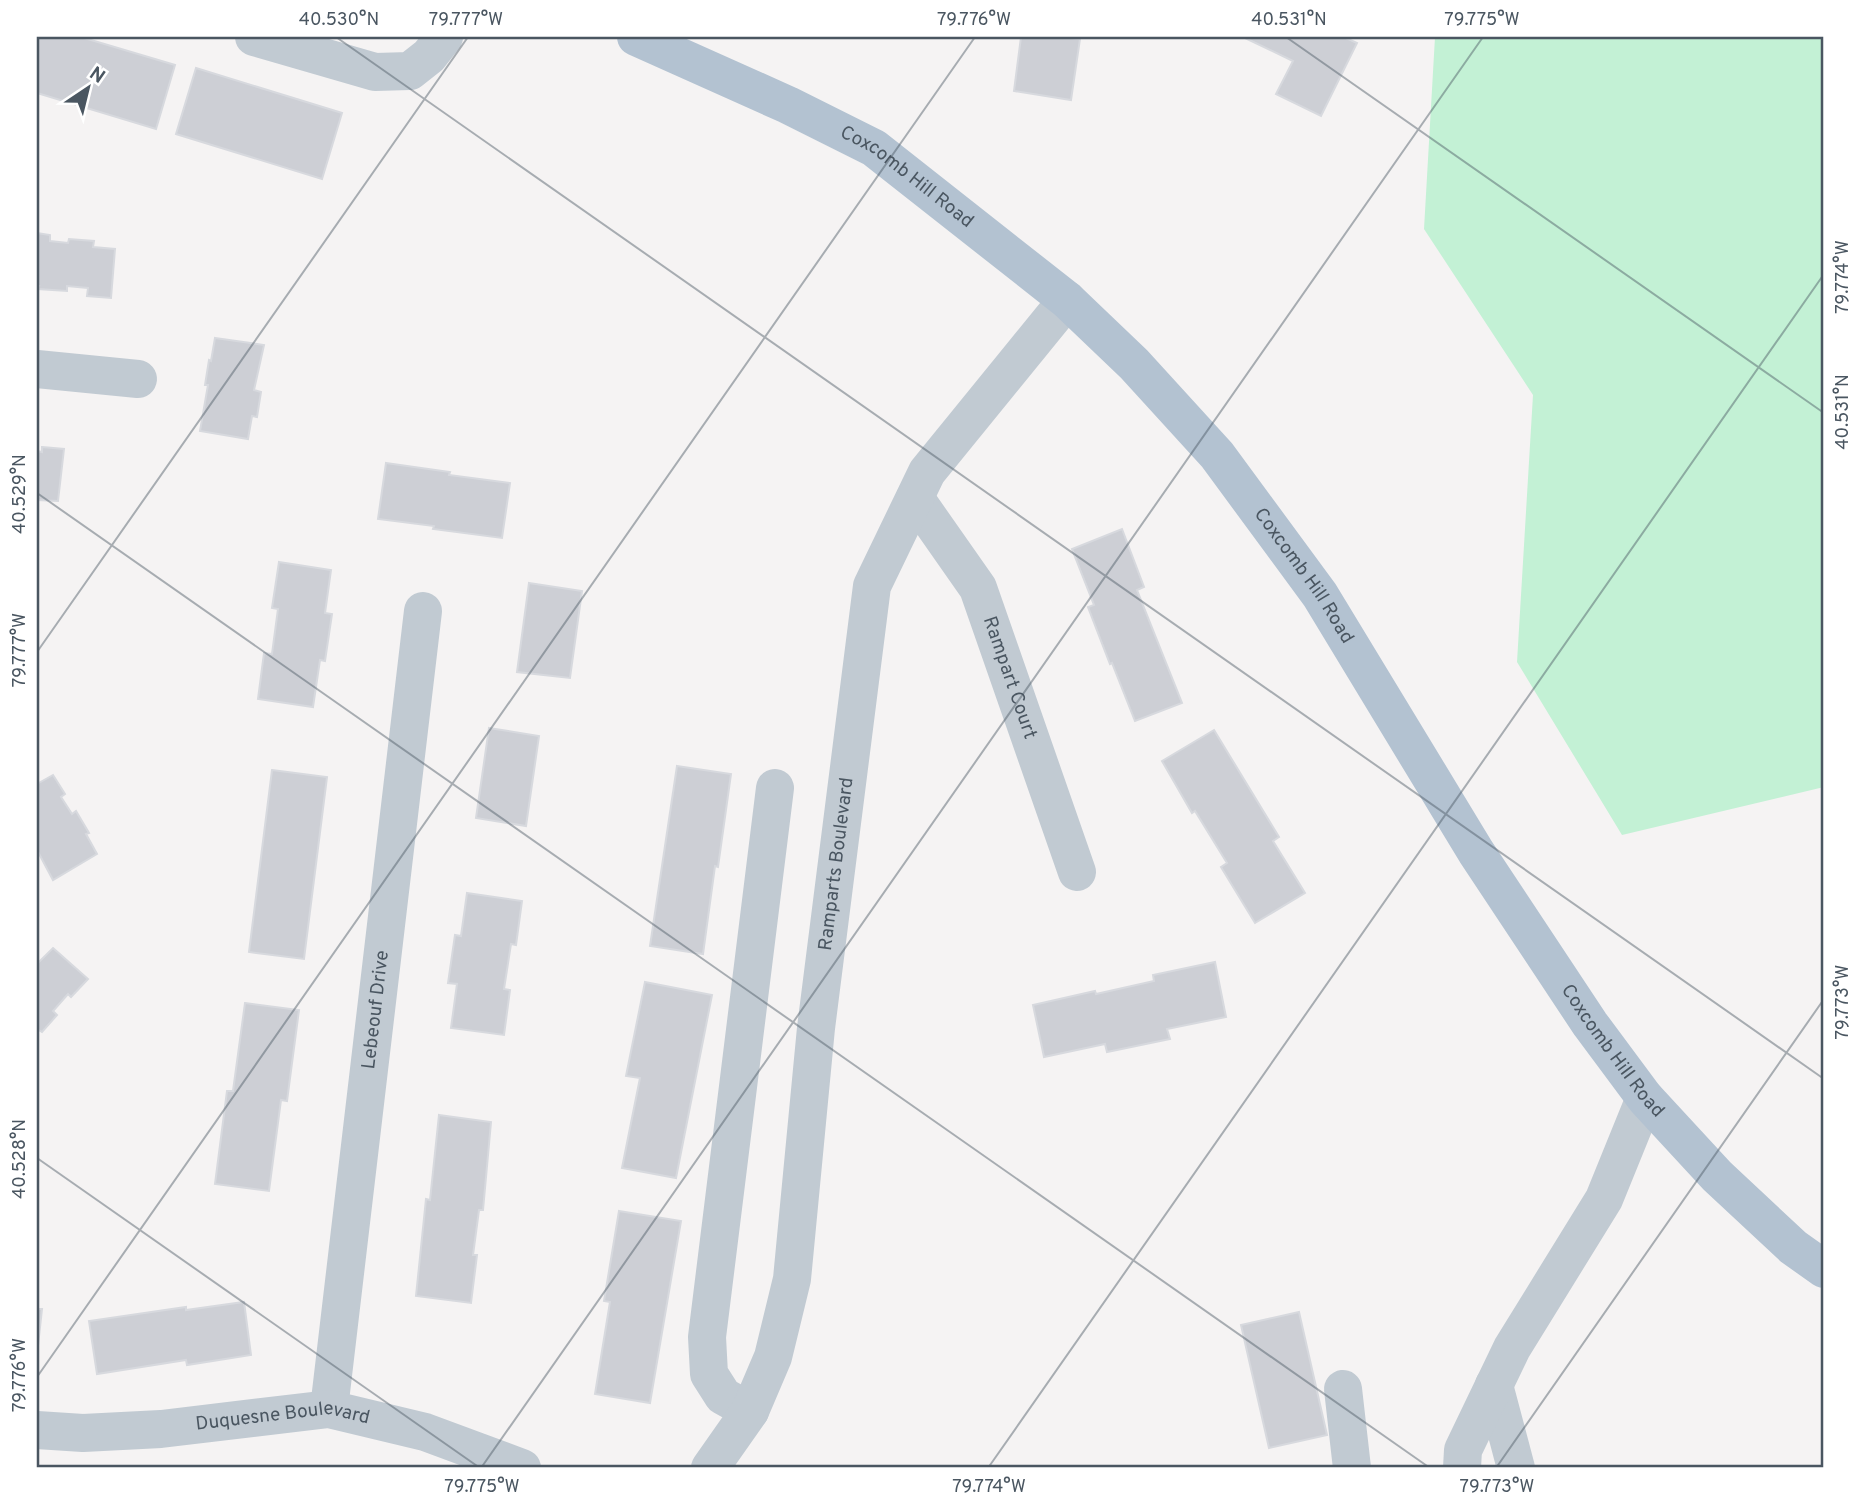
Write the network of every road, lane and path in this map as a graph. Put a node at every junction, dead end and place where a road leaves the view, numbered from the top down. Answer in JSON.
{"nodes":[{"id":1,"x":254,"y":37,"type":"edge"},
{"id":2,"x":444,"y":37,"type":"edge"},
{"id":3,"x":636,"y":37,"type":"edge"},
{"id":4,"x":1067,"y":300,"type":"junction"},
{"id":5,"x":37,"y":369,"type":"edge"},
{"id":6,"x":138,"y":379,"type":"dead end"},
{"id":7,"x":915,"y":498,"type":"junction"},
{"id":8,"x":423,"y":611,"type":"dead end"},
{"id":9,"x":775,"y":788,"type":"dead end"},
{"id":10,"x":1077,"y":872,"type":"dead end"},
{"id":11,"x":1645,"y":1098,"type":"junction"},
{"id":12,"x":1824,"y":1269,"type":"edge"},
{"id":13,"x":1494,"y":1385,"type":"junction"},
{"id":14,"x":1343,"y":1389,"type":"dead end"},
{"id":15,"x":329,"y":1409,"type":"junction"},
{"id":16,"x":750,"y":1411,"type":"junction"},
{"id":17,"x":37,"y":1430,"type":"edge"},
{"id":18,"x":522,"y":1468,"type":"edge"},
{"id":19,"x":710,"y":1468,"type":"edge"},
{"id":20,"x":1352,"y":1468,"type":"edge"},
{"id":21,"x":1462,"y":1468,"type":"edge"},
{"id":22,"x":1516,"y":1468,"type":"edge"}],
"edges":[{"from":1,"to":2,"type":"street"},
{"from":3,"to":4,"type":"main road","name":"Coxcomb Hill Road"},
{"from":4,"to":7,"type":"street","name":"Ramparts Boulevard"},
{"from":4,"to":11,"type":"main road","name":"Coxcomb Hill Road"},
{"from":5,"to":6,"type":"street"},
{"from":7,"to":10,"type":"street","name":"Rampart Court"},
{"from":7,"to":16,"type":"street","name":"Ramparts Boulevard"},
{"from":8,"to":15,"type":"street","name":"Lebeouf Drive"},
{"from":9,"to":16,"type":"street"},
{"from":11,"to":12,"type":"main road","name":"Coxcomb Hill Road"},
{"from":11,"to":13,"type":"street"},
{"from":13,"to":21,"type":"street"},
{"from":13,"to":22,"type":"street"},
{"from":14,"to":20,"type":"street"},
{"from":15,"to":17,"type":"street","name":"Duquesne Boulevard"},
{"from":15,"to":18,"type":"street","name":"Duquesne Boulevard"},
{"from":16,"to":19,"type":"street","name":"Ramparts Boulevard"}]}
